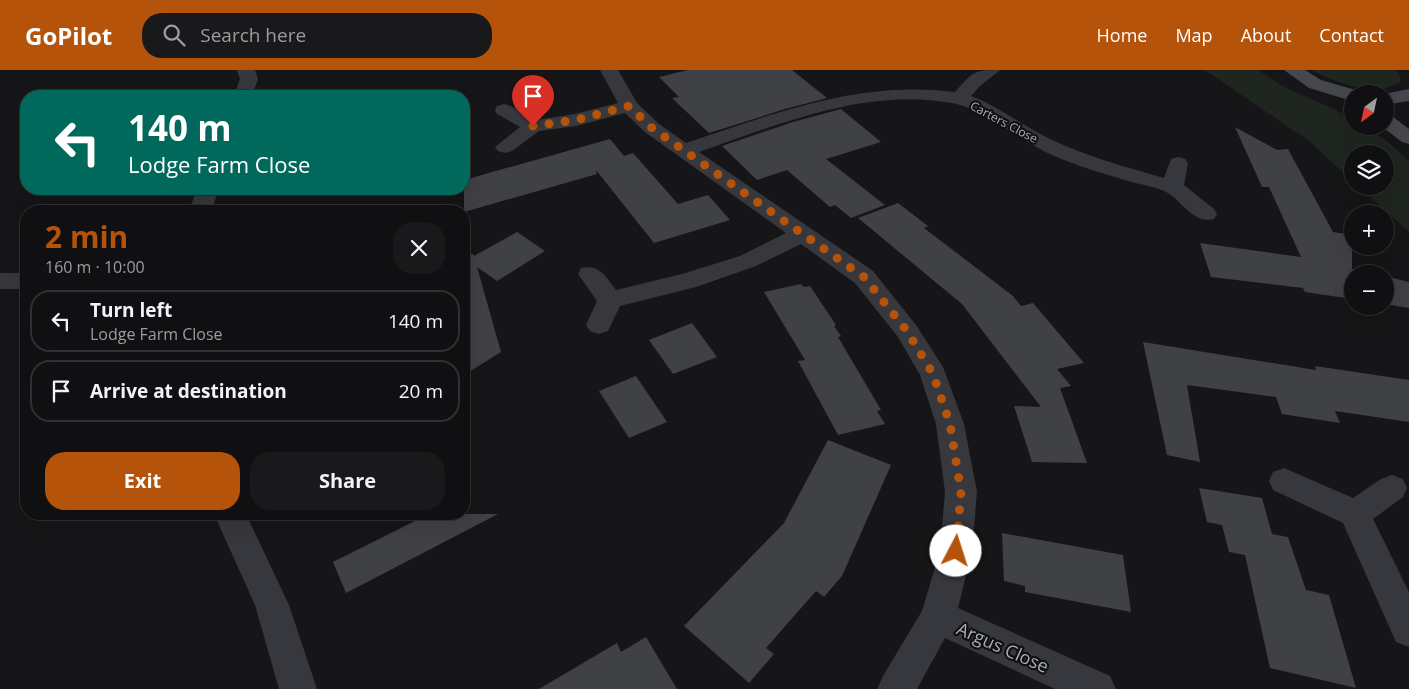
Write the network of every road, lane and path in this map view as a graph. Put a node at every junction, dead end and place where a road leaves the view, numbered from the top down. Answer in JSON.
{"nodes":[{"id":1,"x":246,"y":70,"type":"edge"},
{"id":2,"x":609,"y":70,"type":"edge"},
{"id":3,"x":991,"y":70,"type":"edge"},
{"id":4,"x":1293,"y":70,"type":"edge"},
{"id":5,"x":245,"y":90,"type":"edge"},
{"id":6,"x":1344,"y":94,"type":"edge"},
{"id":7,"x":1409,"y":95,"type":"edge"},
{"id":8,"x":960,"y":98,"type":"junction"},
{"id":9,"x":1394,"y":98,"type":"edge"},
{"id":10,"x":629,"y":106,"type":"junction"},
{"id":11,"x":504,"y":110,"type":"dead end"},
{"id":12,"x":533,"y":126,"type":"junction"},
{"id":13,"x":1394,"y":127,"type":"edge"},
{"id":14,"x":1409,"y":138,"type":"edge"},
{"id":15,"x":505,"y":147,"type":"dead end"},
{"id":16,"x":685,"y":150,"type":"junction"},
{"id":17,"x":1178,"y":163,"type":"dead end"},
{"id":18,"x":1174,"y":186,"type":"junction"},
{"id":19,"x":1206,"y":214,"type":"dead end"},
{"id":20,"x":802,"y":234,"type":"junction"},
{"id":21,"x":590,"y":274,"type":"dead end"},
{"id":22,"x":0,"y":281,"type":"edge"},
{"id":23,"x":20,"y":281,"type":"edge"},
{"id":24,"x":610,"y":300,"type":"junction"},
{"id":25,"x":599,"y":325,"type":"dead end"},
{"id":26,"x":1284,"y":482,"type":"dead end"},
{"id":27,"x":1392,"y":488,"type":"dead end"},
{"id":28,"x":1356,"y":514,"type":"junction"},
{"id":29,"x":233,"y":520,"type":"edge"},
{"id":30,"x":938,"y":617,"type":"junction"},
{"id":31,"x":1409,"y":630,"type":"edge"},
{"id":32,"x":298,"y":689,"type":"edge"},
{"id":33,"x":896,"y":689,"type":"edge"},
{"id":34,"x":1097,"y":689,"type":"edge"}],
"edges":[{"from":1,"to":5,"type":"street"},
{"from":2,"to":10,"type":"street"},
{"from":3,"to":8,"type":"street"},
{"from":4,"to":6,"type":"main road"},
{"from":7,"to":9,"type":"main road"},
{"from":8,"to":16,"type":"street","name":"Carters Close"},
{"from":8,"to":18,"type":"street","name":"Carters Close"},
{"from":10,"to":12,"type":"street"},
{"from":10,"to":16,"type":"street"},
{"from":11,"to":12,"type":"street"},
{"from":12,"to":15,"type":"street"},
{"from":13,"to":14,"type":"main road"},
{"from":16,"to":20,"type":"street"},
{"from":17,"to":18,"type":"street"},
{"from":18,"to":19,"type":"street","name":"Carters Close"},
{"from":20,"to":24,"type":"street"},
{"from":20,"to":30,"type":"street"},
{"from":21,"to":24,"type":"street"},
{"from":22,"to":23,"type":"street"},
{"from":24,"to":25,"type":"street"},
{"from":26,"to":28,"type":"street"},
{"from":27,"to":28,"type":"street"},
{"from":28,"to":31,"type":"street"},
{"from":29,"to":32,"type":"street"},
{"from":30,"to":33,"type":"street"},
{"from":30,"to":34,"type":"street","name":"Argus Close"}]}
